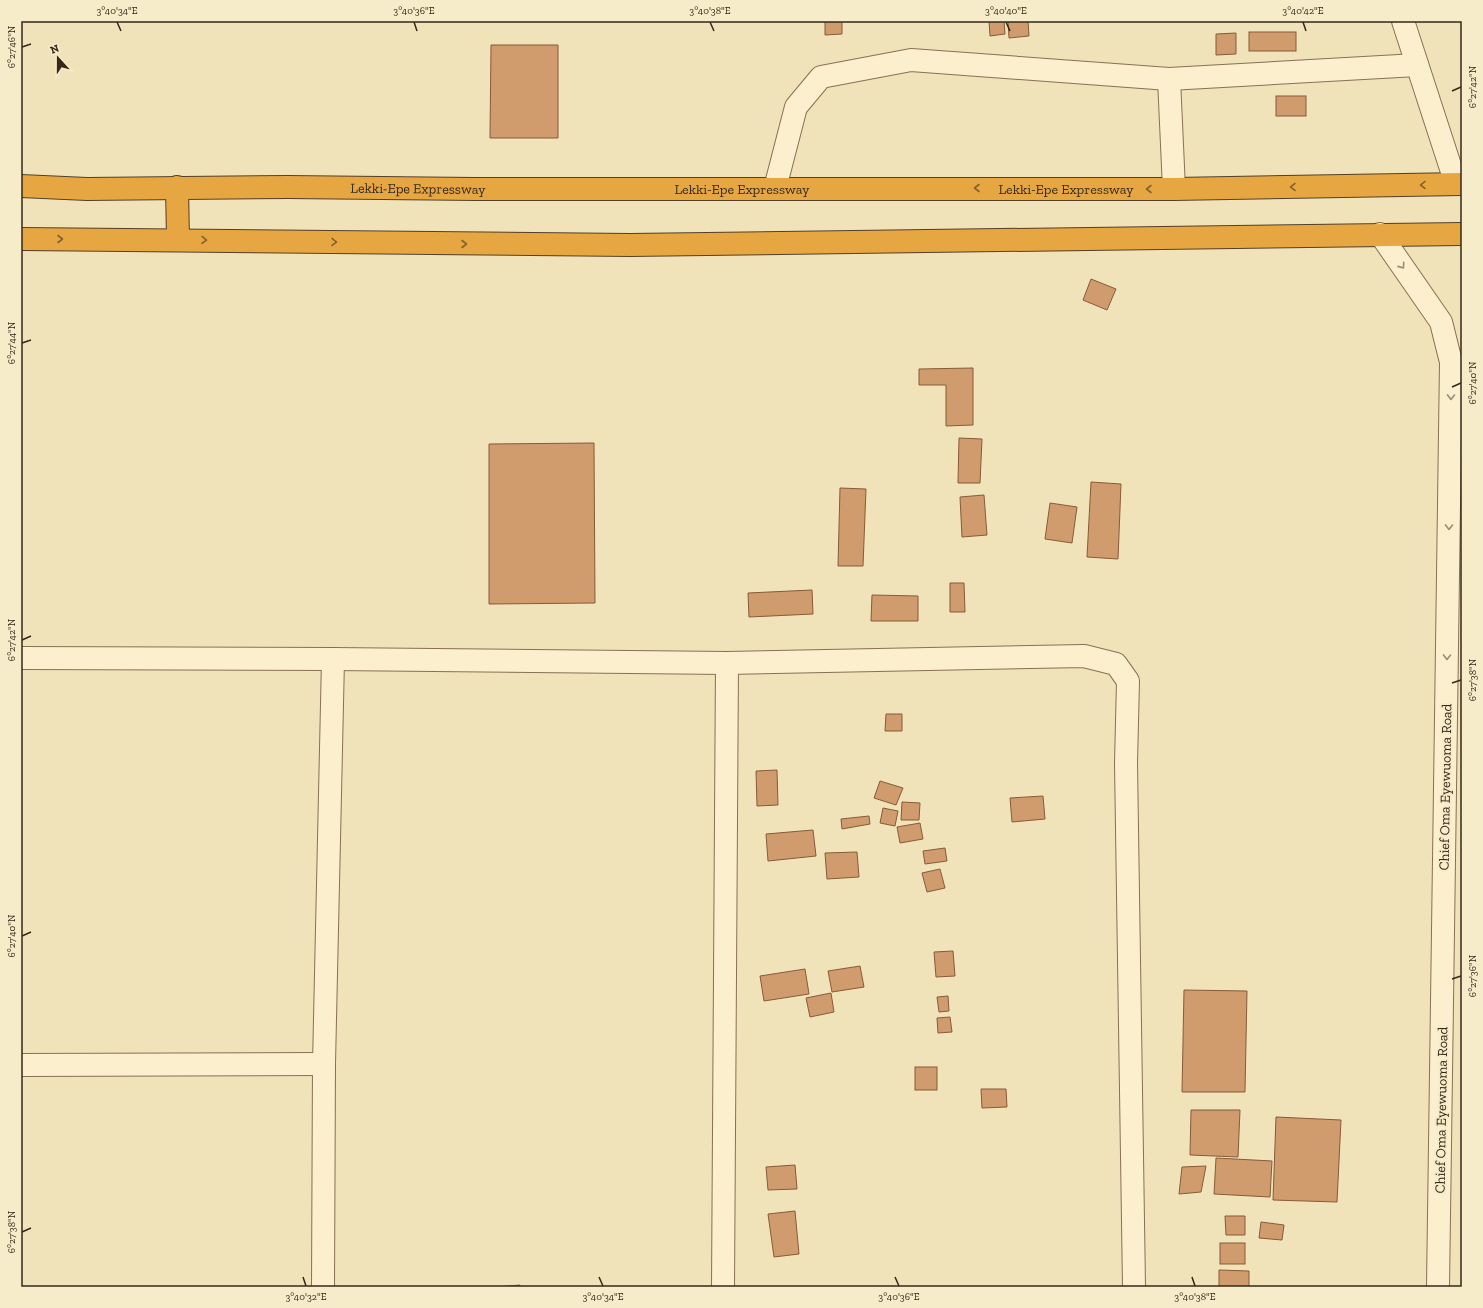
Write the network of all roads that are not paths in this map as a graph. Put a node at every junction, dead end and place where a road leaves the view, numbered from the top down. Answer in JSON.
{"nodes":[{"id":1,"x":1403,"y":21,"type":"edge"},
{"id":2,"x":1417,"y":65,"type":"junction"},
{"id":3,"x":1169,"y":79,"type":"junction"},
{"id":4,"x":1459,"y":184,"type":"edge"},
{"id":5,"x":21,"y":186,"type":"edge"},
{"id":6,"x":177,"y":187,"type":"junction"},
{"id":7,"x":775,"y":188,"type":"junction"},
{"id":8,"x":1174,"y":189,"type":"junction"},
{"id":9,"x":1380,"y":234,"type":"junction"},
{"id":10,"x":1462,"y":234,"type":"edge"},
{"id":11,"x":21,"y":239,"type":"edge"},
{"id":12,"x":178,"y":239,"type":"junction"},
{"id":13,"x":21,"y":658,"type":"edge"},
{"id":14,"x":333,"y":659,"type":"junction"},
{"id":15,"x":727,"y":663,"type":"junction"},
{"id":16,"x":324,"y":1064,"type":"junction"},
{"id":17,"x":21,"y":1065,"type":"edge"},
{"id":18,"x":323,"y":1287,"type":"edge"},
{"id":19,"x":723,"y":1287,"type":"edge"},
{"id":20,"x":1134,"y":1287,"type":"edge"},
{"id":21,"x":1438,"y":1287,"type":"edge"}],
"edges":[{"from":1,"to":2,"type":"street"},
{"from":2,"to":3,"type":"street"},
{"from":2,"to":4,"type":"street"},
{"from":3,"to":7,"type":"street"},
{"from":3,"to":8,"type":"street"},
{"from":4,"to":8,"type":"highway","name":"Lekki-Epe Expressway","one_way":true},
{"from":5,"to":6,"type":"highway","name":"Lekki-Epe Expressway"},
{"from":6,"to":7,"type":"highway","name":"Lekki-Epe Expressway"},
{"from":6,"to":12,"type":"highway"},
{"from":8,"to":7,"type":"highway","name":"Lekki-Epe Expressway","one_way":true},
{"from":9,"to":10,"type":"highway"},
{"from":12,"to":9,"type":"highway","one_way":true},
{"from":9,"to":21,"type":"street","name":"Chief Oma Eyewuoma Road","one_way":true},
{"from":11,"to":12,"type":"highway","one_way":true},
{"from":13,"to":14,"type":"street"},
{"from":14,"to":15,"type":"street"},
{"from":14,"to":16,"type":"street"},
{"from":15,"to":19,"type":"street"},
{"from":15,"to":20,"type":"street"},
{"from":16,"to":17,"type":"street"},
{"from":16,"to":18,"type":"street"}]}
